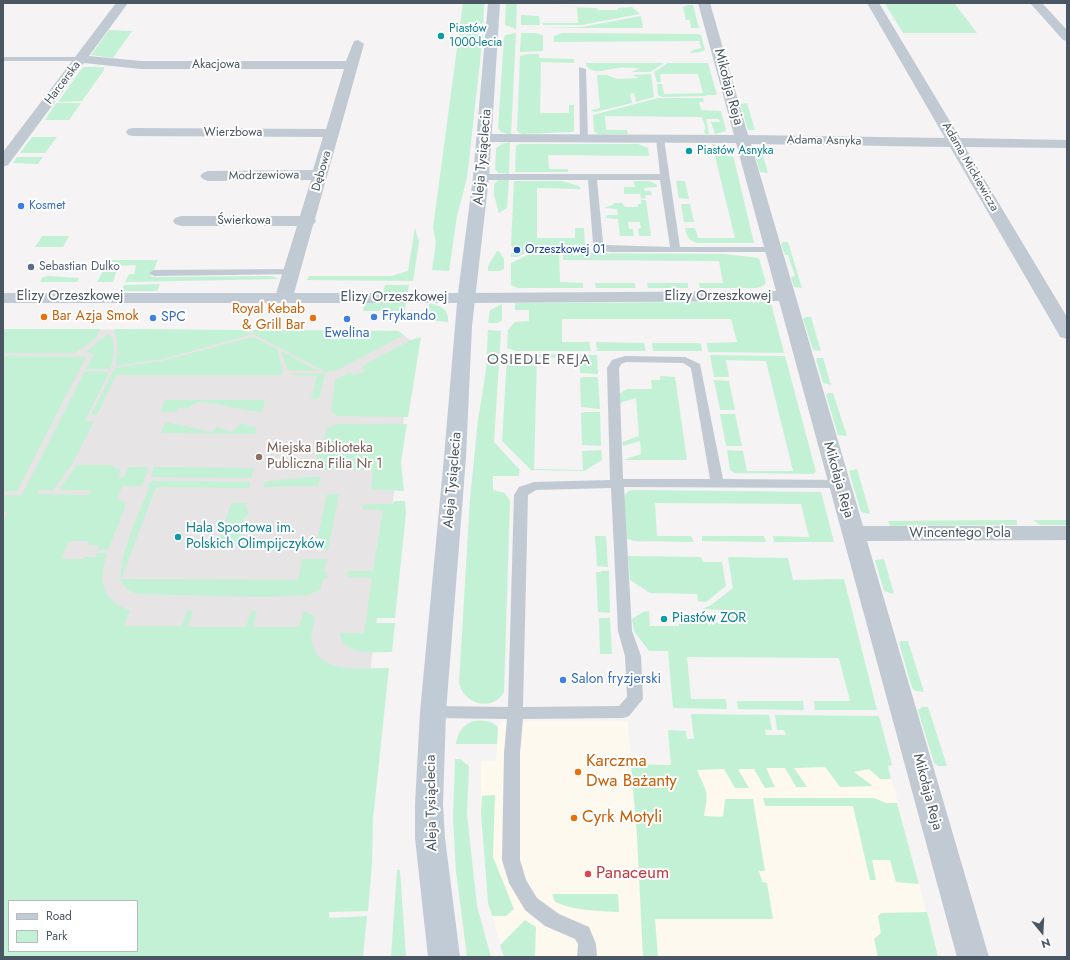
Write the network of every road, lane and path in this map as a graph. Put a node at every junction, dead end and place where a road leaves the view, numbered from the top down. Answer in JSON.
{"nodes":[{"id":1,"x":122,"y":3,"type":"edge"},
{"id":2,"x":494,"y":3,"type":"edge"},
{"id":3,"x":704,"y":3,"type":"edge"},
{"id":4,"x":873,"y":3,"type":"edge"},
{"id":5,"x":1036,"y":3,"type":"edge"},
{"id":6,"x":1067,"y":37,"type":"edge"},
{"id":7,"x":358,"y":44,"type":"dead end"},
{"id":8,"x":3,"y":59,"type":"edge"},
{"id":9,"x":80,"y":59,"type":"junction"},
{"id":10,"x":353,"y":65,"type":"junction"},
{"id":11,"x":582,"y":69,"type":"dead end"},
{"id":12,"x":132,"y":132,"type":"dead end"},
{"id":13,"x":332,"y":133,"type":"junction"},
{"id":14,"x":3,"y":138,"type":"edge"},
{"id":15,"x":21,"y":138,"type":"junction"},
{"id":16,"x":484,"y":138,"type":"junction"},
{"id":17,"x":584,"y":139,"type":"junction"},
{"id":18,"x":660,"y":139,"type":"junction"},
{"id":19,"x":742,"y":139,"type":"junction"},
{"id":20,"x":956,"y":142,"type":"junction"},
{"id":21,"x":1067,"y":144,"type":"edge"},
{"id":22,"x":3,"y":162,"type":"edge"},
{"id":23,"x":320,"y":175,"type":"junction"},
{"id":24,"x":208,"y":176,"type":"dead end"},
{"id":25,"x":482,"y":177,"type":"junction"},
{"id":26,"x":592,"y":177,"type":"junction"},
{"id":27,"x":664,"y":177,"type":"junction"},
{"id":28,"x":181,"y":221,"type":"dead end"},
{"id":29,"x":308,"y":221,"type":"junction"},
{"id":30,"x":675,"y":250,"type":"junction"},
{"id":31,"x":774,"y":250,"type":"junction"},
{"id":32,"x":293,"y":272,"type":"junction"},
{"id":33,"x":154,"y":273,"type":"dead end"},
{"id":34,"x":786,"y":296,"type":"junction"},
{"id":35,"x":284,"y":297,"type":"junction"},
{"id":36,"x":3,"y":298,"type":"edge"},
{"id":37,"x":467,"y":298,"type":"junction"},
{"id":38,"x":1067,"y":332,"type":"edge"},
{"id":39,"x":617,"y":484,"type":"junction"},
{"id":40,"x":717,"y":484,"type":"junction"},
{"id":41,"x":840,"y":484,"type":"junction"},
{"id":42,"x":1067,"y":533,"type":"edge"},
{"id":43,"x":854,"y":534,"type":"junction"},
{"id":44,"x":433,"y":712,"type":"junction"},
{"id":45,"x":514,"y":713,"type":"junction"},
{"id":46,"x":444,"y":957,"type":"edge"},
{"id":47,"x":587,"y":957,"type":"edge"},
{"id":48,"x":973,"y":957,"type":"edge"}],
"edges":[{"from":1,"to":9,"type":"street","name":"Harcerska"},
{"from":2,"to":16,"type":"street","name":"Aleja Tysiąclecia"},
{"from":3,"to":19,"type":"street","name":"Mikołaja Reja"},
{"from":4,"to":20,"type":"street","name":"Adama Mickiewicza"},
{"from":5,"to":6,"type":"street"},
{"from":7,"to":10,"type":"street","name":"Dębowa"},
{"from":8,"to":9,"type":"lane"},
{"from":9,"to":10,"type":"street","name":"Akacjowa"},
{"from":9,"to":15,"type":"street","name":"Harcerska"},
{"from":10,"to":13,"type":"street","name":"Dębowa"},
{"from":11,"to":17,"type":"lane"},
{"from":12,"to":13,"type":"street","name":"Wierzbowa"},
{"from":13,"to":23,"type":"street","name":"Dębowa"},
{"from":14,"to":15,"type":"street"},
{"from":15,"to":22,"type":"street","name":"Harcerska"},
{"from":16,"to":17,"type":"street","name":"Adama Asnyka"},
{"from":16,"to":25,"type":"street","name":"Aleja Tysiąclecia"},
{"from":17,"to":18,"type":"street","name":"Adama Asnyka"},
{"from":18,"to":19,"type":"street","name":"Adama Asnyka"},
{"from":18,"to":27,"type":"lane"},
{"from":19,"to":20,"type":"street","name":"Adama Asnyka"},
{"from":19,"to":31,"type":"street","name":"Mikołaja Reja"},
{"from":20,"to":21,"type":"street","name":"Adama Asnyka"},
{"from":20,"to":38,"type":"street","name":"Adama Mickiewicza"},
{"from":23,"to":24,"type":"street","name":"Modrzewiowa"},
{"from":23,"to":29,"type":"street","name":"Dębowa"},
{"from":25,"to":26,"type":"lane"},
{"from":25,"to":37,"type":"street","name":"Aleja Tysiąclecia"},
{"from":26,"to":27,"type":"lane"},
{"from":26,"to":30,"type":"lane"},
{"from":27,"to":30,"type":"lane"},
{"from":28,"to":29,"type":"street","name":"Świerkowa"},
{"from":29,"to":32,"type":"street","name":"Dębowa"},
{"from":30,"to":31,"type":"lane"},
{"from":31,"to":34,"type":"street","name":"Mikołaja Reja"},
{"from":32,"to":33,"type":"lane"},
{"from":32,"to":35,"type":"street","name":"Dębowa"},
{"from":34,"to":37,"type":"street","name":"Elizy Orzeszkowej"},
{"from":34,"to":41,"type":"street","name":"Mikołaja Reja"},
{"from":35,"to":36,"type":"street","name":"Elizy Orzeszkowej"},
{"from":35,"to":37,"type":"street","name":"Elizy Orzeszkowej"},
{"from":37,"to":44,"type":"street","name":"Aleja Tysiąclecia"},
{"from":39,"to":40,"type":"lane"},
{"from":39,"to":40,"type":"lane"},
{"from":39,"to":45,"type":"lane"},
{"from":39,"to":45,"type":"lane"},
{"from":40,"to":41,"type":"lane"},
{"from":41,"to":43,"type":"street","name":"Mikołaja Reja"},
{"from":42,"to":43,"type":"street","name":"Wincentego Pola"},
{"from":43,"to":48,"type":"street","name":"Mikołaja Reja"},
{"from":44,"to":45,"type":"lane"},
{"from":44,"to":46,"type":"street","name":"Aleja Tysiąclecia"},
{"from":45,"to":47,"type":"lane"}]}
